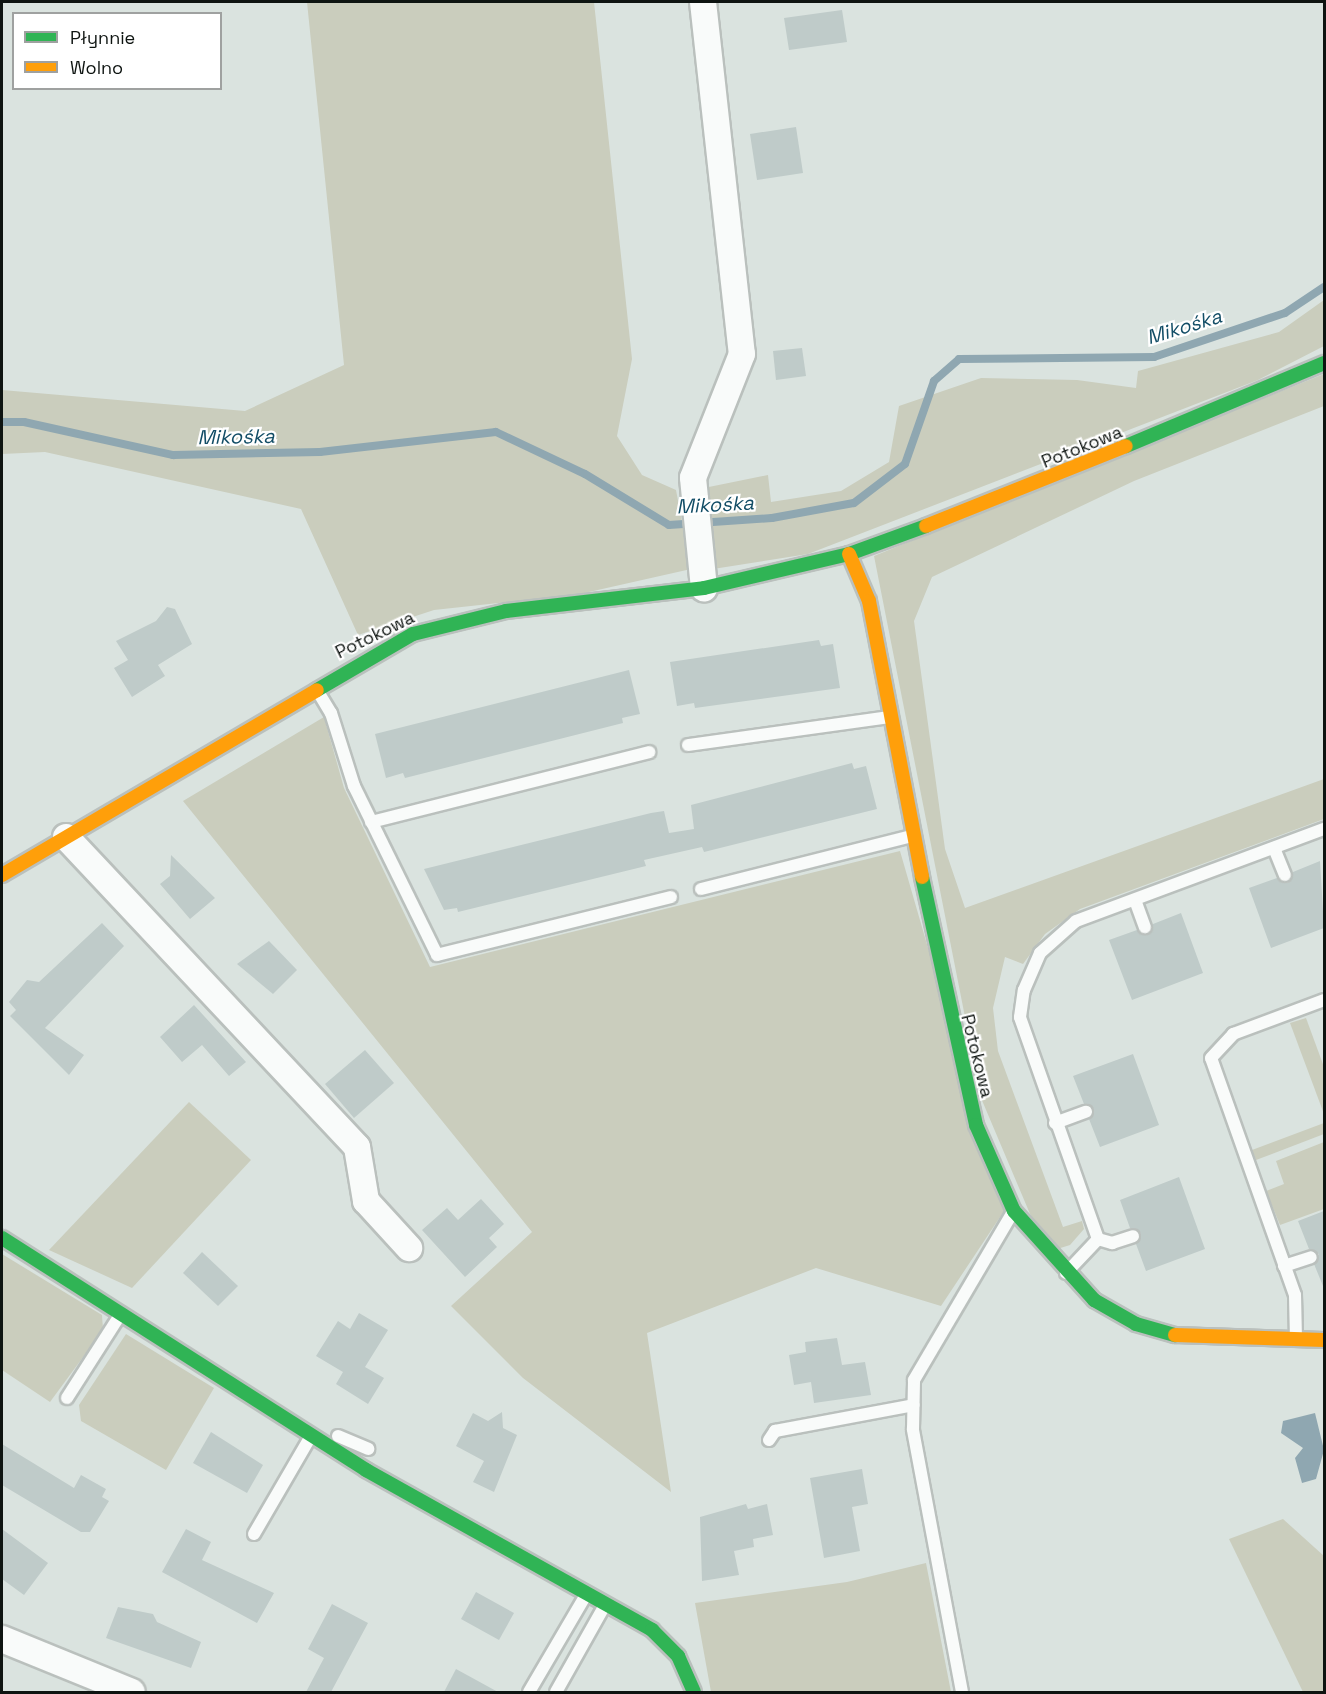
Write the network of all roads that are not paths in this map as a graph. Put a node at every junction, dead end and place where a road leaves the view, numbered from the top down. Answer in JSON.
{"nodes":[{"id":1,"x":703,"y":2,"type":"edge"},
{"id":2,"x":1324,"y":363,"type":"edge"},
{"id":3,"x":849,"y":554,"type":"junction"},
{"id":4,"x":704,"y":588,"type":"junction"},
{"id":5,"x":316,"y":688,"type":"junction"},
{"id":6,"x":890,"y":717,"type":"junction"},
{"id":7,"x":688,"y":745,"type":"dead end"},
{"id":8,"x":649,"y":752,"type":"dead end"},
{"id":9,"x":371,"y":822,"type":"junction"},
{"id":10,"x":1324,"y":829,"type":"edge"},
{"id":11,"x":66,"y":837,"type":"junction"},
{"id":12,"x":912,"y":837,"type":"junction"},
{"id":13,"x":1274,"y":848,"type":"junction"},
{"id":14,"x":2,"y":875,"type":"edge"},
{"id":15,"x":1285,"y":875,"type":"dead end"},
{"id":16,"x":701,"y":889,"type":"dead end"},
{"id":17,"x":671,"y":897,"type":"dead end"},
{"id":18,"x":1135,"y":900,"type":"junction"},
{"id":19,"x":1145,"y":927,"type":"dead end"},
{"id":20,"x":1324,"y":1000,"type":"edge"},
{"id":21,"x":1086,"y":1112,"type":"dead end"},
{"id":22,"x":1055,"y":1123,"type":"junction"},
{"id":23,"x":1014,"y":1211,"type":"junction"},
{"id":24,"x":1133,"y":1236,"type":"dead end"},
{"id":25,"x":2,"y":1238,"type":"edge"},
{"id":26,"x":1098,"y":1239,"type":"junction"},
{"id":27,"x":409,"y":1248,"type":"dead end"},
{"id":28,"x":1311,"y":1257,"type":"dead end"},
{"id":29,"x":1284,"y":1266,"type":"junction"},
{"id":30,"x":1065,"y":1274,"type":"junction"},
{"id":31,"x":121,"y":1314,"type":"junction"},
{"id":32,"x":1296,"y":1340,"type":"junction"},
{"id":33,"x":1324,"y":1340,"type":"edge"},
{"id":34,"x":67,"y":1398,"type":"dead end"},
{"id":35,"x":914,"y":1405,"type":"junction"},
{"id":36,"x":284,"y":1413,"type":"junction"},
{"id":37,"x":311,"y":1435,"type":"junction"},
{"id":38,"x":769,"y":1440,"type":"dead end"},
{"id":39,"x":368,"y":1449,"type":"dead end"},
{"id":40,"x":255,"y":1534,"type":"dead end"},
{"id":41,"x":588,"y":1592,"type":"junction"},
{"id":42,"x":607,"y":1602,"type":"junction"},
{"id":43,"x":2,"y":1639,"type":"edge"},
{"id":44,"x":132,"y":1692,"type":"edge"},
{"id":45,"x":529,"y":1692,"type":"edge"},
{"id":46,"x":556,"y":1692,"type":"edge"},
{"id":47,"x":694,"y":1692,"type":"edge"},
{"id":48,"x":962,"y":1692,"type":"edge"}],
"edges":[{"from":1,"to":4,"type":"street"},
{"from":2,"to":3,"type":"street","name":"Potokowa"},
{"from":3,"to":4,"type":"street","name":"Potokowa"},
{"from":3,"to":6,"type":"street","name":"Potokowa"},
{"from":4,"to":5,"type":"street","name":"Potokowa"},
{"from":5,"to":9,"type":"lane"},
{"from":5,"to":11,"type":"street","name":"Potokowa"},
{"from":6,"to":7,"type":"lane"},
{"from":6,"to":12,"type":"street","name":"Potokowa"},
{"from":8,"to":9,"type":"lane"},
{"from":9,"to":17,"type":"lane"},
{"from":10,"to":13,"type":"lane"},
{"from":11,"to":14,"type":"street","name":"Potokowa"},
{"from":11,"to":27,"type":"street"},
{"from":12,"to":16,"type":"lane"},
{"from":12,"to":23,"type":"street","name":"Potokowa"},
{"from":13,"to":15,"type":"lane"},
{"from":13,"to":18,"type":"lane"},
{"from":18,"to":19,"type":"lane"},
{"from":18,"to":22,"type":"lane"},
{"from":20,"to":29,"type":"lane"},
{"from":21,"to":22,"type":"lane"},
{"from":22,"to":26,"type":"lane"},
{"from":23,"to":30,"type":"street","name":"Potokowa"},
{"from":23,"to":35,"type":"lane"},
{"from":24,"to":26,"type":"lane"},
{"from":25,"to":31,"type":"street"},
{"from":26,"to":30,"type":"lane"},
{"from":28,"to":29,"type":"lane"},
{"from":29,"to":32,"type":"lane"},
{"from":30,"to":32,"type":"street","name":"Potokowa"},
{"from":31,"to":34,"type":"lane"},
{"from":31,"to":36,"type":"street"},
{"from":32,"to":33,"type":"street","name":"Potokowa"},
{"from":35,"to":38,"type":"lane"},
{"from":35,"to":48,"type":"lane"},
{"from":36,"to":37,"type":"street"},
{"from":36,"to":39,"type":"lane"},
{"from":37,"to":40,"type":"lane"},
{"from":37,"to":41,"type":"street"},
{"from":41,"to":42,"type":"street"},
{"from":41,"to":45,"type":"lane"},
{"from":42,"to":46,"type":"lane"},
{"from":42,"to":47,"type":"street"},
{"from":43,"to":44,"type":"street"}]}
